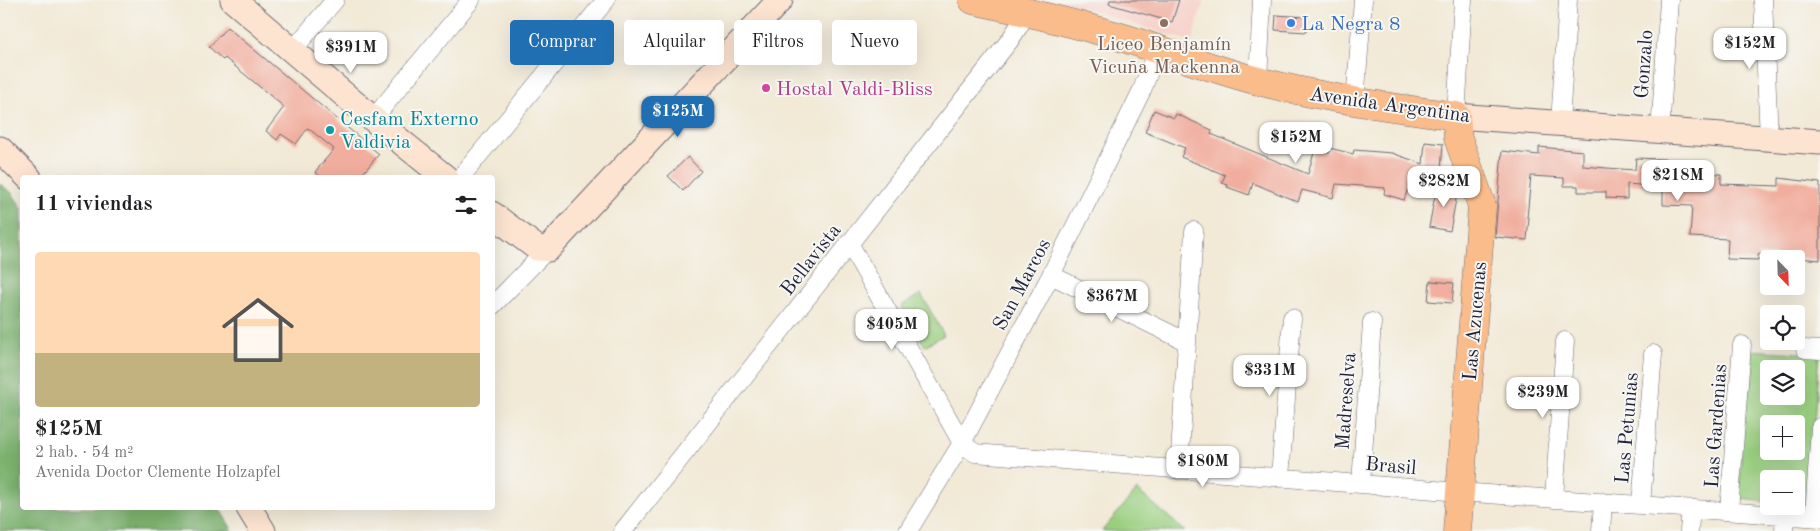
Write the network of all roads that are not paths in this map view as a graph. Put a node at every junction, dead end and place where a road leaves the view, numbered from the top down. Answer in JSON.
{"nodes":[{"id":1,"x":233,"y":0,"type":"edge"},
{"id":2,"x":335,"y":0,"type":"edge"},
{"id":3,"x":471,"y":0,"type":"edge"},
{"id":4,"x":606,"y":0,"type":"edge"},
{"id":5,"x":780,"y":0,"type":"edge"},
{"id":6,"x":972,"y":0,"type":"edge"},
{"id":7,"x":1262,"y":0,"type":"edge"},
{"id":8,"x":1363,"y":0,"type":"edge"},
{"id":9,"x":1463,"y":0,"type":"edge"},
{"id":10,"x":1568,"y":0,"type":"edge"},
{"id":11,"x":1670,"y":0,"type":"edge"},
{"id":12,"x":1763,"y":0,"type":"edge"},
{"id":13,"x":1028,"y":12,"type":"junction"},
{"id":14,"x":293,"y":50,"type":"junction"},
{"id":15,"x":1157,"y":50,"type":"junction"},
{"id":16,"x":1258,"y":81,"type":"junction"},
{"id":17,"x":1355,"y":102,"type":"junction"},
{"id":18,"x":1456,"y":116,"type":"junction"},
{"id":19,"x":373,"y":119,"type":"junction"},
{"id":20,"x":1560,"y":123,"type":"junction"},
{"id":21,"x":1660,"y":132,"type":"junction"},
{"id":22,"x":1769,"y":139,"type":"junction"},
{"id":23,"x":1820,"y":142,"type":"edge"},
{"id":24,"x":0,"y":149,"type":"edge"},
{"id":25,"x":26,"y":175,"type":"edge"},
{"id":26,"x":442,"y":175,"type":"edge"},
{"id":27,"x":462,"y":175,"type":"edge"},
{"id":28,"x":495,"y":216,"type":"edge"},
{"id":29,"x":1194,"y":231,"type":"dead end"},
{"id":30,"x":849,"y":243,"type":"junction"},
{"id":31,"x":548,"y":248,"type":"junction"},
{"id":32,"x":1051,"y":275,"type":"junction"},
{"id":33,"x":495,"y":303,"type":"edge"},
{"id":34,"x":1292,"y":318,"type":"dead end"},
{"id":35,"x":1372,"y":322,"type":"dead end"},
{"id":36,"x":1565,"y":341,"type":"dead end"},
{"id":37,"x":1187,"y":342,"type":"junction"},
{"id":38,"x":1742,"y":344,"type":"dead end"},
{"id":39,"x":1653,"y":354,"type":"dead end"},
{"id":40,"x":1820,"y":427,"type":"edge"},
{"id":41,"x":962,"y":443,"type":"junction"},
{"id":42,"x":1179,"y":470,"type":"junction"},
{"id":43,"x":1280,"y":478,"type":"junction"},
{"id":44,"x":1361,"y":484,"type":"junction"},
{"id":45,"x":1460,"y":492,"type":"junction"},
{"id":46,"x":1554,"y":499,"type":"junction"},
{"id":47,"x":1603,"y":502,"type":"junction"},
{"id":48,"x":1641,"y":505,"type":"junction"},
{"id":49,"x":1691,"y":509,"type":"junction"},
{"id":50,"x":250,"y":510,"type":"edge"},
{"id":51,"x":1729,"y":511,"type":"junction"},
{"id":52,"x":1817,"y":518,"type":"edge"},
{"id":53,"x":1784,"y":523,"type":"edge"},
{"id":54,"x":263,"y":531,"type":"edge"},
{"id":55,"x":623,"y":531,"type":"edge"},
{"id":56,"x":908,"y":531,"type":"edge"},
{"id":57,"x":1457,"y":531,"type":"edge"},
{"id":58,"x":1602,"y":531,"type":"edge"},
{"id":59,"x":1689,"y":531,"type":"edge"}],
"edges":[{"from":1,"to":14,"type":"street"},
{"from":2,"to":14,"type":"street"},
{"from":3,"to":19,"type":"street"},
{"from":4,"to":27,"type":"street"},
{"from":5,"to":31,"type":"street"},
{"from":6,"to":13,"type":"main road","name":"Avenida Argentina"},
{"from":7,"to":16,"type":"street"},
{"from":8,"to":17,"type":"street"},
{"from":9,"to":18,"type":"street"},
{"from":10,"to":20,"type":"street"},
{"from":11,"to":21,"type":"street","name":"Gonzalo"},
{"from":12,"to":22,"type":"street"},
{"from":13,"to":15,"type":"main road","name":"Avenida Argentina"},
{"from":13,"to":30,"type":"street","name":"Bellavista"},
{"from":14,"to":19,"type":"street"},
{"from":15,"to":16,"type":"main road","name":"Avenida Argentina"},
{"from":15,"to":32,"type":"street","name":"San Marcos"},
{"from":16,"to":17,"type":"main road","name":"Avenida Argentina"},
{"from":17,"to":18,"type":"main road","name":"Avenida Argentina"},
{"from":18,"to":20,"type":"street","name":"Avenida Argentina"},
{"from":18,"to":45,"type":"main road","name":"Las Azucenas"},
{"from":19,"to":26,"type":"street"},
{"from":20,"to":21,"type":"street","name":"Avenida Argentina"},
{"from":21,"to":22,"type":"street","name":"Avenida Argentina"},
{"from":22,"to":23,"type":"street","name":"Avenida Argentina"},
{"from":24,"to":25,"type":"street"},
{"from":28,"to":31,"type":"street"},
{"from":29,"to":37,"type":"street"},
{"from":30,"to":41,"type":"street"},
{"from":30,"to":55,"type":"street","name":"Bellavista"},
{"from":31,"to":33,"type":"street"},
{"from":32,"to":37,"type":"street"},
{"from":32,"to":41,"type":"street","name":"San Marcos"},
{"from":34,"to":43,"type":"street"},
{"from":35,"to":44,"type":"street","name":"Madreselva"},
{"from":36,"to":46,"type":"street"},
{"from":37,"to":42,"type":"street"},
{"from":38,"to":51,"type":"street","name":"Las Gardenias"},
{"from":39,"to":48,"type":"street","name":"Las Petunias"},
{"from":40,"to":52,"type":"street"},
{"from":41,"to":42,"type":"street","name":"Brasil"},
{"from":41,"to":56,"type":"street","name":"San Marcos"},
{"from":42,"to":43,"type":"street","name":"Brasil"},
{"from":43,"to":44,"type":"street","name":"Brasil"},
{"from":44,"to":45,"type":"street","name":"Brasil"},
{"from":45,"to":46,"type":"street","name":"Brasil"},
{"from":45,"to":57,"type":"main road","name":"Las Azucenas"},
{"from":46,"to":47,"type":"street","name":"Brasil"},
{"from":47,"to":48,"type":"street","name":"Brasil"},
{"from":47,"to":58,"type":"street"},
{"from":48,"to":49,"type":"street","name":"Brasil"},
{"from":49,"to":51,"type":"street","name":"Brasil"},
{"from":49,"to":59,"type":"street"},
{"from":50,"to":54,"type":"street"},
{"from":51,"to":53,"type":"street","name":"Brasil"},
{"from":52,"to":53,"type":"street","name":"Brasil"}]}
